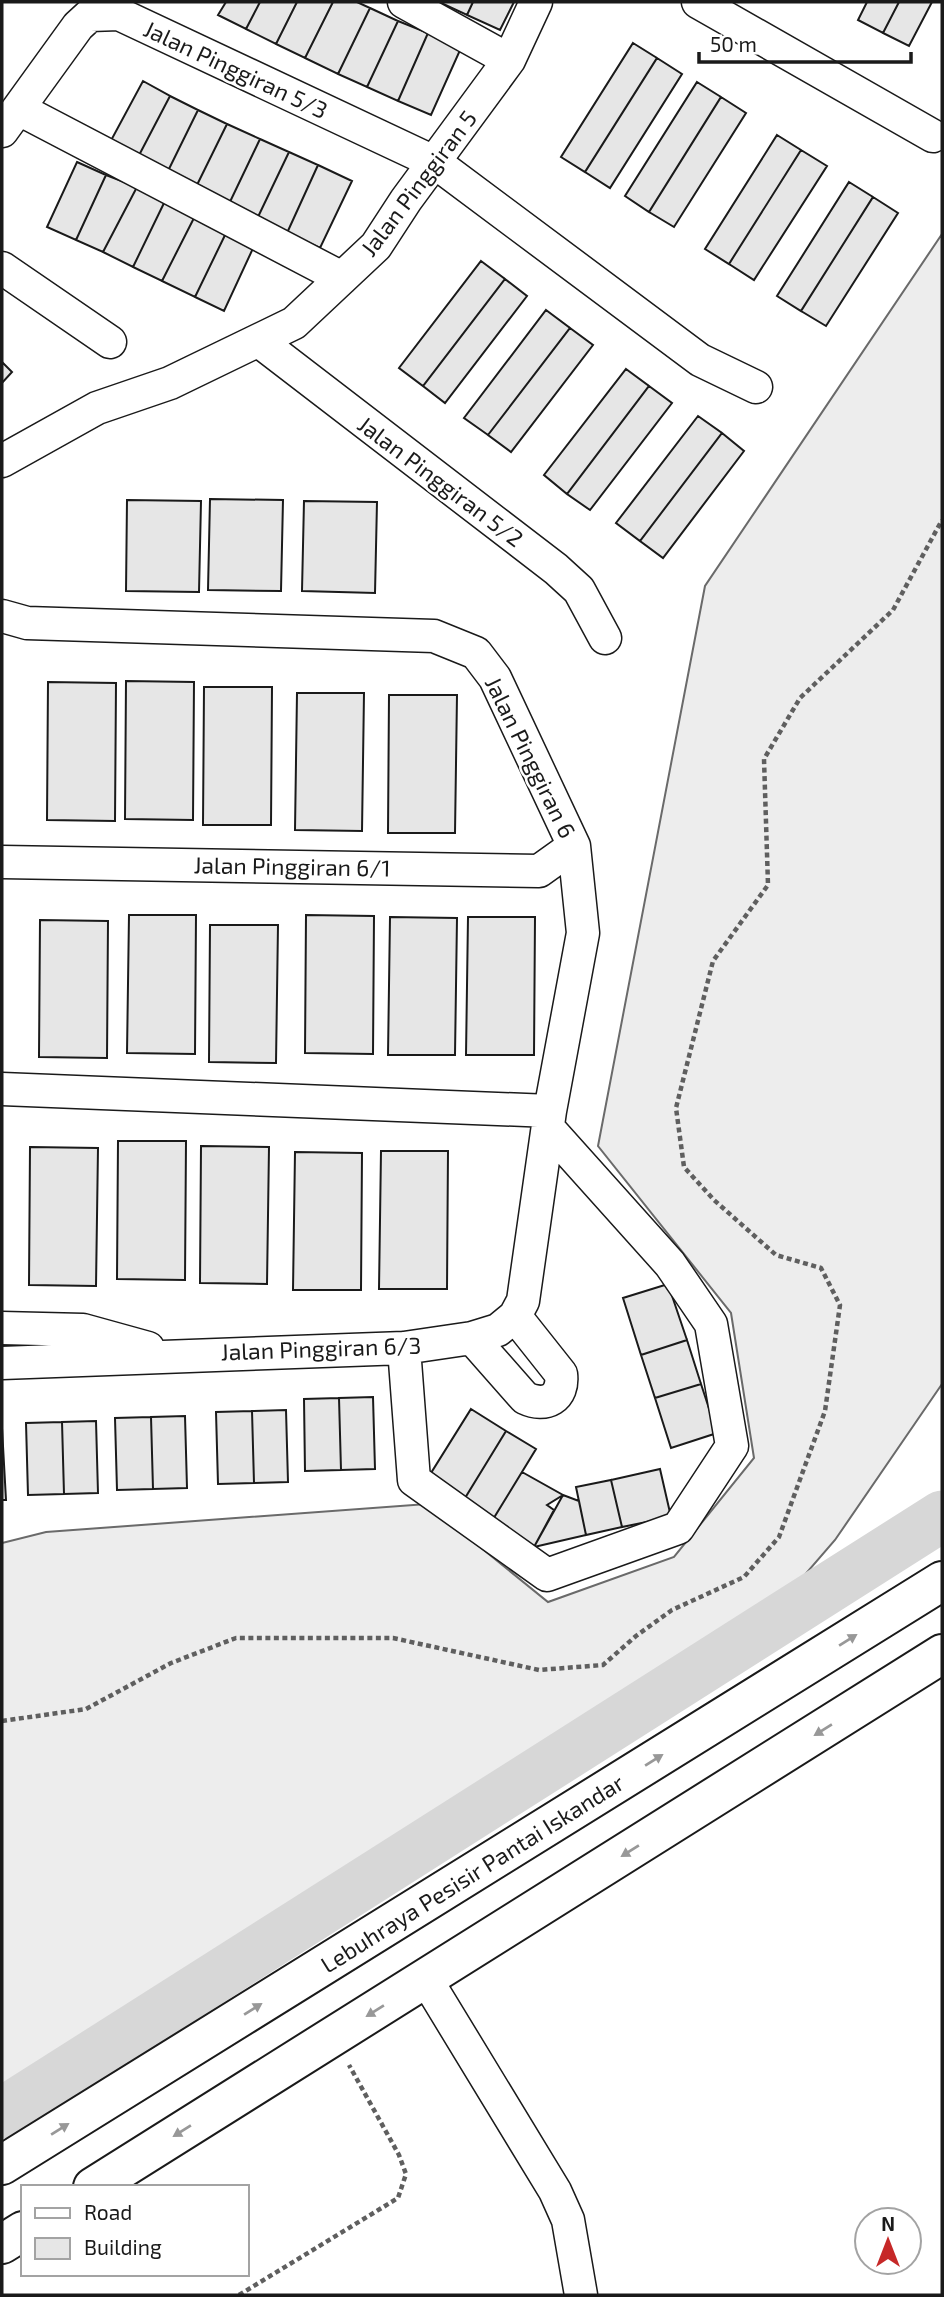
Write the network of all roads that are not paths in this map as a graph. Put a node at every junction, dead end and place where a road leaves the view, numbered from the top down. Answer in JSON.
{"nodes":[{"id":1,"x":404,"y":2,"type":"edge"},
{"id":2,"x":536,"y":2,"type":"edge"},
{"id":3,"x":698,"y":2,"type":"edge"},
{"id":4,"x":124,"y":8,"type":"edge"},
{"id":5,"x":509,"y":60,"type":"junction"},
{"id":6,"x":10,"y":120,"type":"edge"},
{"id":7,"x":933,"y":136,"type":"dead end"},
{"id":8,"x":436,"y":163,"type":"junction"},
{"id":9,"x":2,"y":268,"type":"edge"},
{"id":10,"x":342,"y":278,"type":"junction"},
{"id":11,"x":259,"y":341,"type":"junction"},
{"id":12,"x":110,"y":342,"type":"dead end"},
{"id":13,"x":756,"y":387,"type":"dead end"},
{"id":14,"x":2,"y":461,"type":"edge"},
{"id":15,"x":2,"y":616,"type":"edge"},
{"id":16,"x":605,"y":638,"type":"dead end"},
{"id":17,"x":574,"y":846,"type":"junction"},
{"id":18,"x":2,"y":862,"type":"edge"},
{"id":19,"x":2,"y":1089,"type":"edge"},
{"id":20,"x":550,"y":1120,"type":"junction"},
{"id":21,"x":519,"y":1308,"type":"junction"},
{"id":22,"x":2,"y":1328,"type":"edge"},
{"id":23,"x":472,"y":1338,"type":"junction"},
{"id":24,"x":404,"y":1348,"type":"junction"},
{"id":25,"x":170,"y":1354,"type":"junction"},
{"id":26,"x":2,"y":1363,"type":"edge"},
{"id":27,"x":942,"y":1581,"type":"edge"},
{"id":28,"x":942,"y":1654,"type":"edge"},
{"id":29,"x":426,"y":1979,"type":"junction"},
{"id":30,"x":2,"y":2165,"type":"edge"},
{"id":31,"x":96,"y":2185,"type":"edge"},
{"id":32,"x":21,"y":2232,"type":"edge"},
{"id":33,"x":2,"y":2244,"type":"edge"},
{"id":34,"x":581,"y":2295,"type":"edge"}],
"edges":[{"from":1,"to":5,"type":"street"},
{"from":2,"to":5,"type":"street","name":"Jalan Pinggiran 5"},
{"from":3,"to":7,"type":"street"},
{"from":4,"to":6,"type":"street","name":"Jalan Pinggiran 5/3"},
{"from":4,"to":8,"type":"street","name":"Jalan Pinggiran 5/3"},
{"from":5,"to":8,"type":"street","name":"Jalan Pinggiran 5"},
{"from":6,"to":10,"type":"street"},
{"from":8,"to":10,"type":"street","name":"Jalan Pinggiran 5"},
{"from":8,"to":13,"type":"street"},
{"from":9,"to":12,"type":"street"},
{"from":10,"to":11,"type":"street","name":"Jalan Pinggiran 5"},
{"from":11,"to":14,"type":"street","name":"Jalan Pinggiran 5"},
{"from":11,"to":16,"type":"street","name":"Jalan Pinggiran 5/2"},
{"from":15,"to":17,"type":"street","name":"Jalan Pinggiran 6"},
{"from":17,"to":18,"type":"street","name":"Jalan Pinggiran 6/1"},
{"from":17,"to":20,"type":"street","name":"Jalan Pinggiran 6"},
{"from":19,"to":20,"type":"street"},
{"from":20,"to":21,"type":"street","name":"Jalan Pinggiran 6"},
{"from":20,"to":24,"type":"street"},
{"from":21,"to":23,"type":"street","name":"Jalan Pinggiran 6/3"},
{"from":21,"to":23,"type":"street"},
{"from":22,"to":25,"type":"street","name":"Jalan Pinggiran 6/3"},
{"from":23,"to":24,"type":"street","name":"Jalan Pinggiran 6/3"},
{"from":24,"to":25,"type":"street","name":"Jalan Pinggiran 6/3"},
{"from":25,"to":26,"type":"street","name":"Jalan Pinggiran 6/3"},
{"from":30,"to":27,"type":"highway","name":"Lebuhraya Pesisir Pantai Iskandar","one_way":true},
{"from":28,"to":29,"type":"highway","one_way":true},
{"from":29,"to":31,"type":"highway","one_way":true},
{"from":29,"to":34,"type":"street"},
{"from":32,"to":33,"type":"highway"}]}
